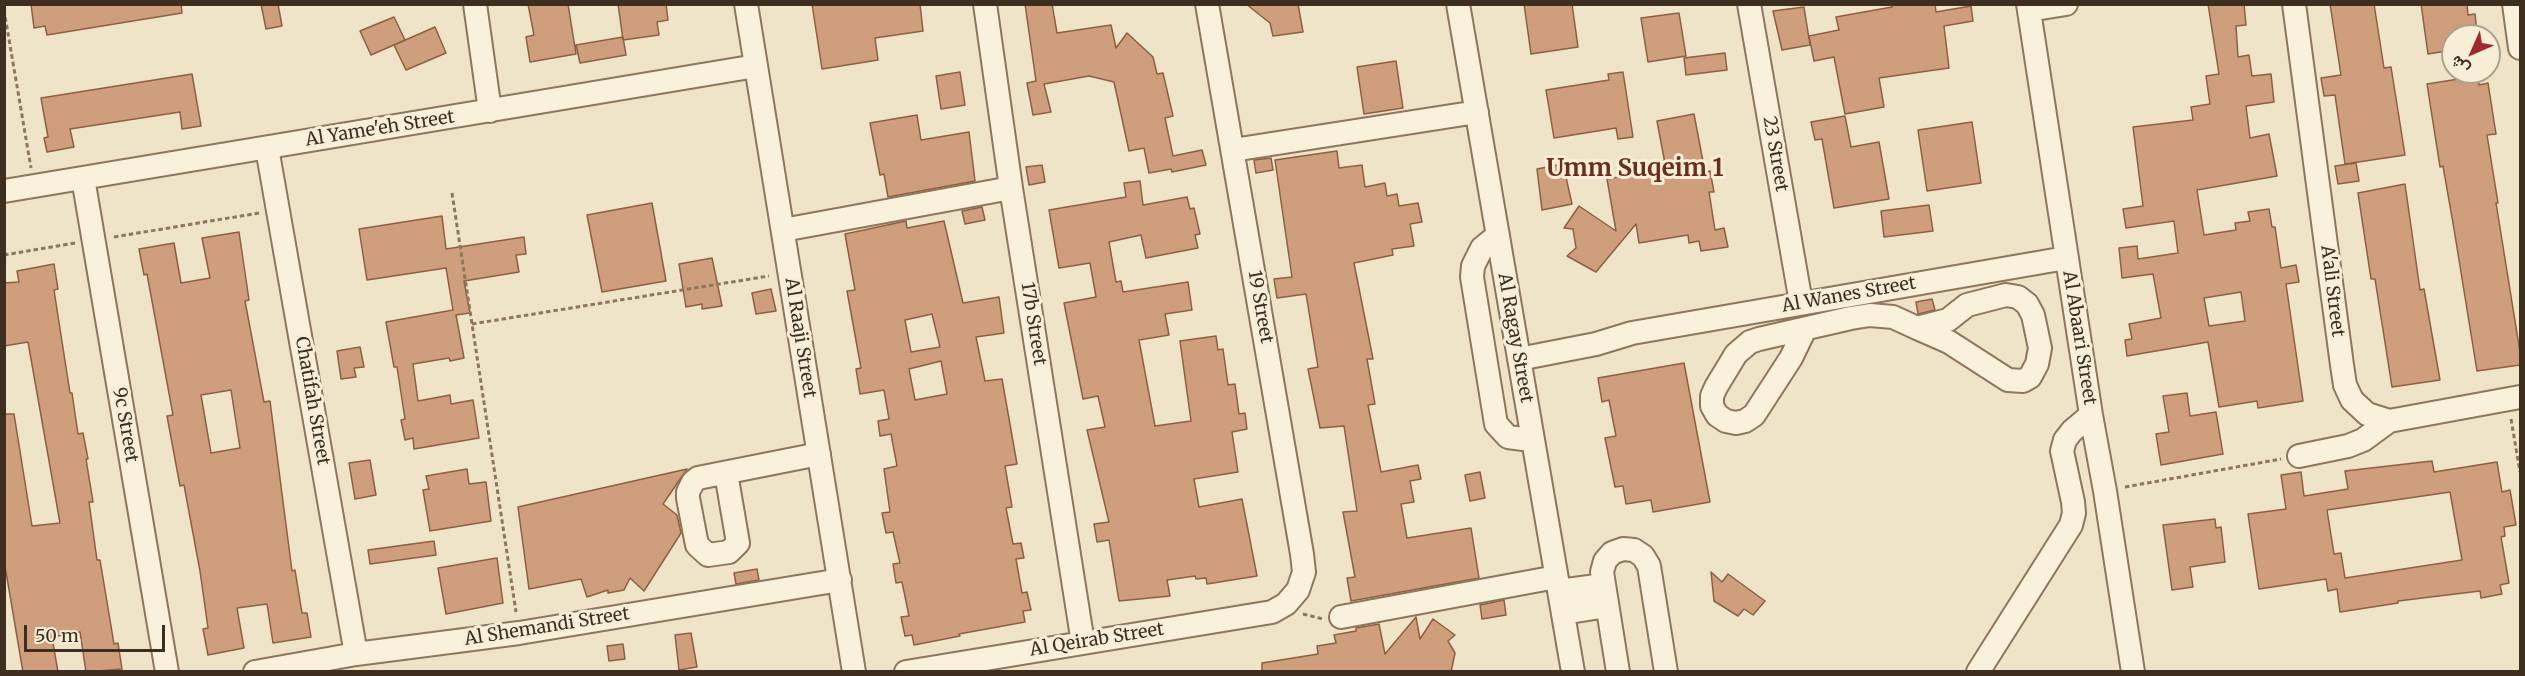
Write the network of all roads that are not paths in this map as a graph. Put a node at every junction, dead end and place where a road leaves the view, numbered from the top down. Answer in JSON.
{"nodes":[{"id":1,"x":475,"y":4,"type":"edge"},
{"id":2,"x":746,"y":4,"type":"edge"},
{"id":3,"x":985,"y":4,"type":"edge"},
{"id":4,"x":1207,"y":4,"type":"edge"},
{"id":5,"x":1458,"y":4,"type":"edge"},
{"id":6,"x":1749,"y":4,"type":"edge"},
{"id":7,"x":2066,"y":4,"type":"edge"},
{"id":8,"x":2294,"y":4,"type":"edge"},
{"id":9,"x":2514,"y":4,"type":"edge"},
{"id":10,"x":2029,"y":8,"type":"edge"},
{"id":11,"x":2520,"y":48,"type":"edge"},
{"id":12,"x":756,"y":66,"type":"junction"},
{"id":13,"x":490,"y":111,"type":"junction"},
{"id":14,"x":1477,"y":112,"type":"junction"},
{"id":15,"x":267,"y":148,"type":"junction"},
{"id":16,"x":1233,"y":150,"type":"junction"},
{"id":17,"x":83,"y":178,"type":"junction"},
{"id":18,"x":1011,"y":188,"type":"junction"},
{"id":19,"x":4,"y":191,"type":"edge"},
{"id":20,"x":783,"y":230,"type":"junction"},
{"id":21,"x":1498,"y":235,"type":"junction"},
{"id":22,"x":2066,"y":258,"type":"junction"},
{"id":23,"x":1801,"y":303,"type":"junction"},
{"id":24,"x":1849,"y":307,"type":"junction"},
{"id":25,"x":1948,"y":320,"type":"junction"},
{"id":26,"x":1917,"y":328,"type":"junction"},
{"id":27,"x":1805,"y":329,"type":"junction"},
{"id":28,"x":1768,"y":337,"type":"junction"},
{"id":29,"x":1949,"y":342,"type":"junction"},
{"id":30,"x":1518,"y":351,"type":"junction"},
{"id":31,"x":1791,"y":357,"type":"junction"},
{"id":32,"x":2514,"y":398,"type":"edge"},
{"id":33,"x":2091,"y":415,"type":"junction"},
{"id":34,"x":2389,"y":421,"type":"junction"},
{"id":35,"x":1532,"y":436,"type":"junction"},
{"id":36,"x":819,"y":454,"type":"junction"},
{"id":37,"x":2299,"y":456,"type":"road end"},
{"id":38,"x":726,"y":473,"type":"dead end"},
{"id":39,"x":840,"y":580,"type":"junction"},
{"id":40,"x":1559,"y":594,"type":"junction"},
{"id":41,"x":1606,"y":595,"type":"junction"},
{"id":42,"x":1286,"y":604,"type":"joint"},
{"id":43,"x":1341,"y":617,"type":"road end"},
{"id":44,"x":1083,"y":643,"type":"junction"},
{"id":45,"x":356,"y":654,"type":"junction"},
{"id":46,"x":167,"y":672,"type":"edge"},
{"id":47,"x":255,"y":672,"type":"edge"},
{"id":48,"x":854,"y":672,"type":"edge"},
{"id":49,"x":906,"y":672,"type":"edge"},
{"id":50,"x":1573,"y":672,"type":"edge"},
{"id":51,"x":1618,"y":672,"type":"edge"},
{"id":52,"x":1666,"y":672,"type":"edge"},
{"id":53,"x":1978,"y":672,"type":"edge"},
{"id":54,"x":2133,"y":672,"type":"edge"}],
"edges":[{"from":1,"to":13,"type":"street"},
{"from":2,"to":12,"type":"street","name":"Al Raaji Street"},
{"from":3,"to":18,"type":"street","name":"17b Street"},
{"from":4,"to":16,"type":"street","name":"19 Street"},
{"from":5,"to":14,"type":"street","name":"Al Ragay Street"},
{"from":6,"to":23,"type":"street","name":"23 Street"},
{"from":7,"to":10,"type":"street"},
{"from":8,"to":34,"type":"street","name":"A'ali Street"},
{"from":9,"to":11,"type":"street"},
{"from":10,"to":22,"type":"street","name":"Al Abaari Street"},
{"from":12,"to":13,"type":"street","name":"Al Yame'eh Street"},
{"from":12,"to":20,"type":"street","name":"Al Raaji Street"},
{"from":13,"to":15,"type":"street","name":"Al Yame'eh Street"},
{"from":14,"to":16,"type":"street"},
{"from":14,"to":21,"type":"street","name":"Al Ragay Street"},
{"from":15,"to":17,"type":"street","name":"Al Yame'eh Street"},
{"from":15,"to":45,"type":"street","name":"Chatifah Street"},
{"from":16,"to":42,"type":"street","name":"19 Street"},
{"from":17,"to":19,"type":"street","name":"Al Yame'eh Street"},
{"from":17,"to":46,"type":"street","name":"9c Street"},
{"from":18,"to":20,"type":"street"},
{"from":18,"to":44,"type":"street","name":"17b Street"},
{"from":20,"to":36,"type":"street","name":"Al Raaji Street"},
{"from":21,"to":30,"type":"street","name":"Al Ragay Street"},
{"from":21,"to":35,"type":"street"},
{"from":22,"to":24,"type":"street","name":"Al Wanes Street"},
{"from":22,"to":33,"type":"street","name":"Al Abaari Street"},
{"from":23,"to":24,"type":"street","name":"Al Wanes Street"},
{"from":23,"to":30,"type":"street","name":"Al Wanes Street"},
{"from":24,"to":26,"type":"street"},
{"from":24,"to":27,"type":"street"},
{"from":25,"to":26,"type":"street"},
{"from":25,"to":29,"type":"street"},
{"from":25,"to":29,"type":"street"},
{"from":26,"to":29,"type":"street"},
{"from":27,"to":28,"type":"street"},
{"from":27,"to":31,"type":"street"},
{"from":28,"to":31,"type":"street"},
{"from":28,"to":31,"type":"street"},
{"from":30,"to":35,"type":"street","name":"Al Ragay Street"},
{"from":32,"to":34,"type":"street"},
{"from":33,"to":53,"type":"street"},
{"from":33,"to":54,"type":"street","name":"Al Abaari Street"},
{"from":34,"to":37,"type":"street"},
{"from":35,"to":40,"type":"street","name":"Al Ragay Street"},
{"from":36,"to":38,"type":"street"},
{"from":36,"to":39,"type":"street","name":"Al Raaji Street"},
{"from":39,"to":45,"type":"street","name":"Al Shemandi Street"},
{"from":39,"to":48,"type":"street","name":"Al Raaji Street"},
{"from":40,"to":41,"type":"street"},
{"from":40,"to":43,"type":"street"},
{"from":40,"to":50,"type":"street","name":"Al Ragay Street"},
{"from":41,"to":51,"type":"street"},
{"from":41,"to":52,"type":"street"},
{"from":42,"to":44,"type":"street","name":"Al Qeirab Street"},
{"from":44,"to":49,"type":"street","name":"Al Qeirab Street"},
{"from":45,"to":47,"type":"street","name":"Al Shemandi Street"}]}
